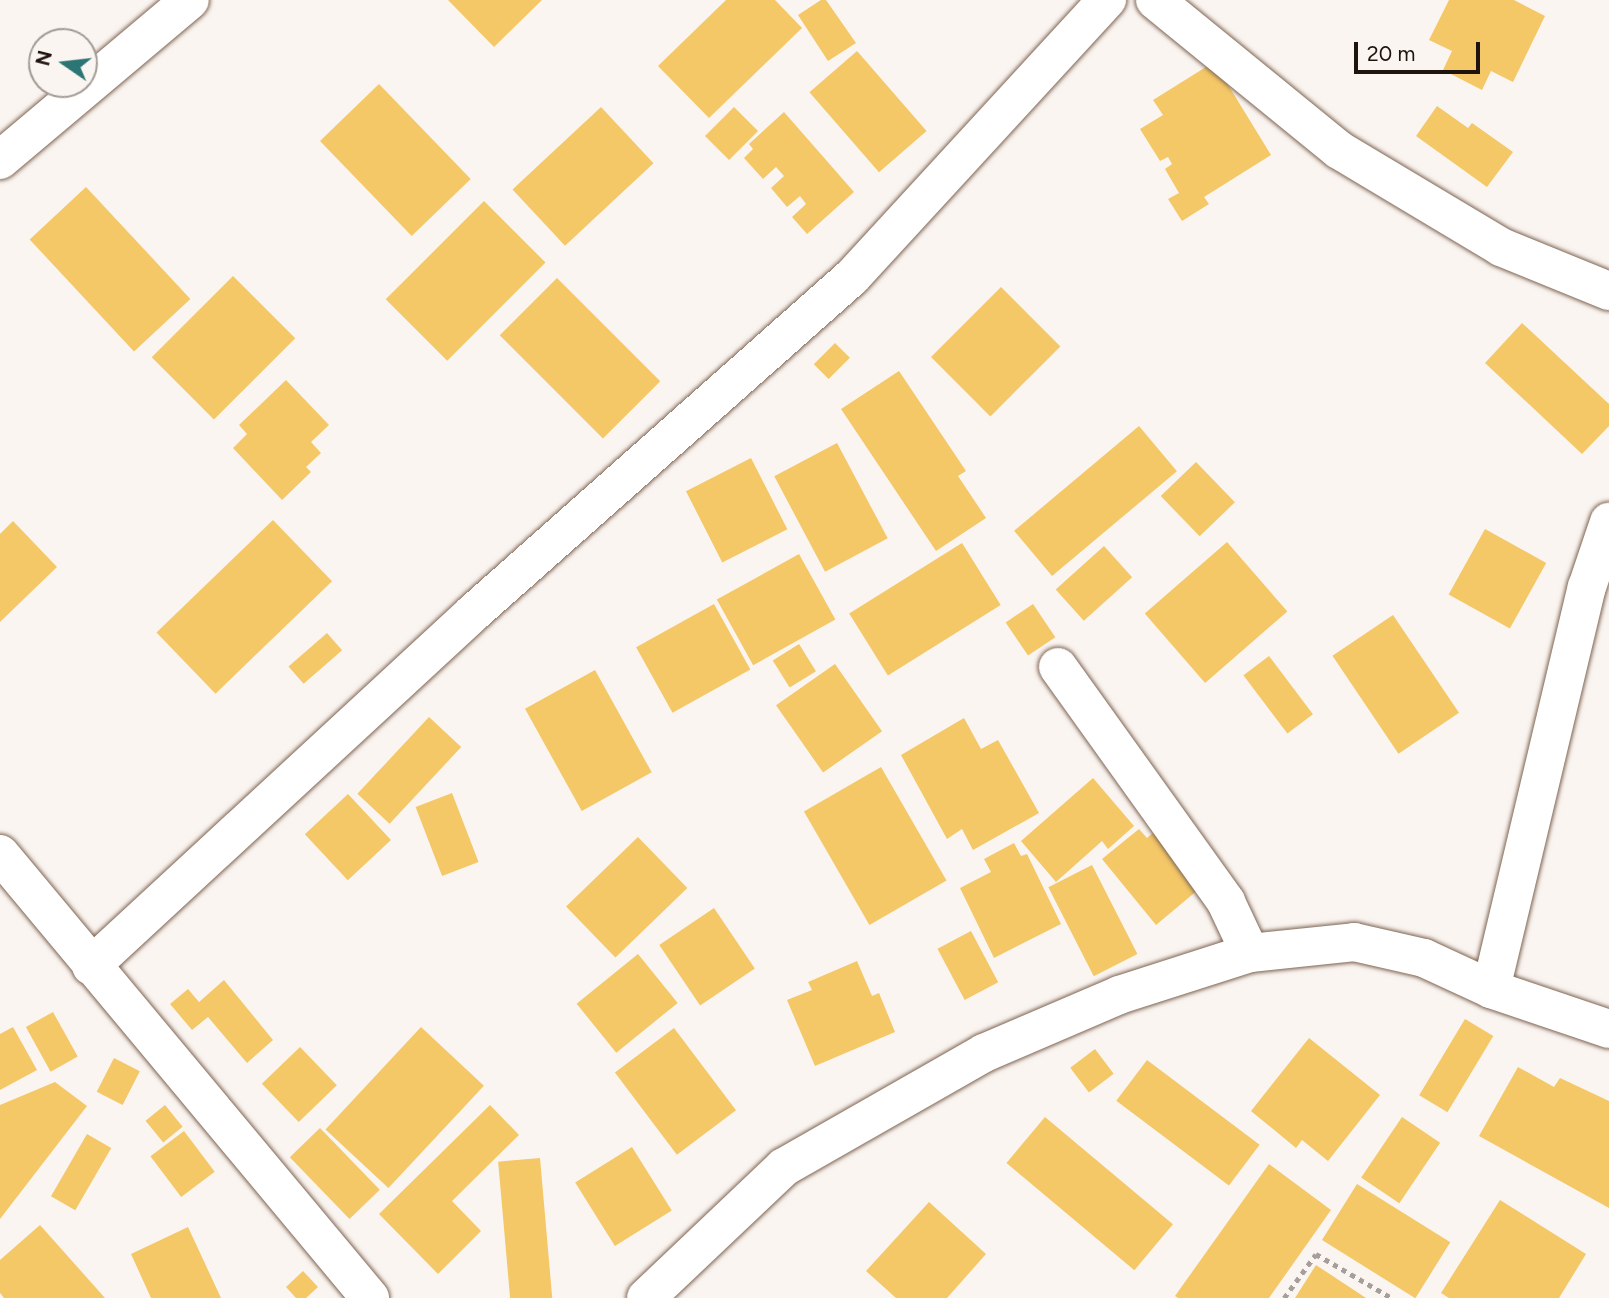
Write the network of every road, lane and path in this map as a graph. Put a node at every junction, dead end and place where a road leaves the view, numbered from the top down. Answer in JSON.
{"nodes":[{"id":1,"x":190,"y":0,"type":"edge"},
{"id":2,"x":1107,"y":0,"type":"edge"},
{"id":3,"x":1155,"y":0,"type":"edge"},
{"id":4,"x":0,"y":160,"type":"edge"},
{"id":5,"x":1609,"y":291,"type":"edge"},
{"id":6,"x":1609,"y":522,"type":"edge"},
{"id":7,"x":1058,"y":667,"type":"dead end"},
{"id":8,"x":0,"y":854,"type":"edge"},
{"id":9,"x":1250,"y":954,"type":"junction"},
{"id":10,"x":91,"y":966,"type":"junction"},
{"id":11,"x":1491,"y":989,"type":"junction"},
{"id":12,"x":1609,"y":1029,"type":"edge"},
{"id":13,"x":370,"y":1298,"type":"edge"},
{"id":14,"x":646,"y":1298,"type":"edge"},
{"id":15,"x":1284,"y":1298,"type":"edge"},
{"id":16,"x":1392,"y":1298,"type":"edge"}],
"edges":[{"from":1,"to":4,"type":"street"},
{"from":2,"to":10,"type":"street"},
{"from":3,"to":5,"type":"street"},
{"from":6,"to":11,"type":"street"},
{"from":7,"to":9,"type":"street"},
{"from":8,"to":10,"type":"street"},
{"from":9,"to":11,"type":"street"},
{"from":9,"to":14,"type":"street"},
{"from":10,"to":13,"type":"street"},
{"from":11,"to":12,"type":"street"},
{"from":15,"to":16,"type":"path"}]}
